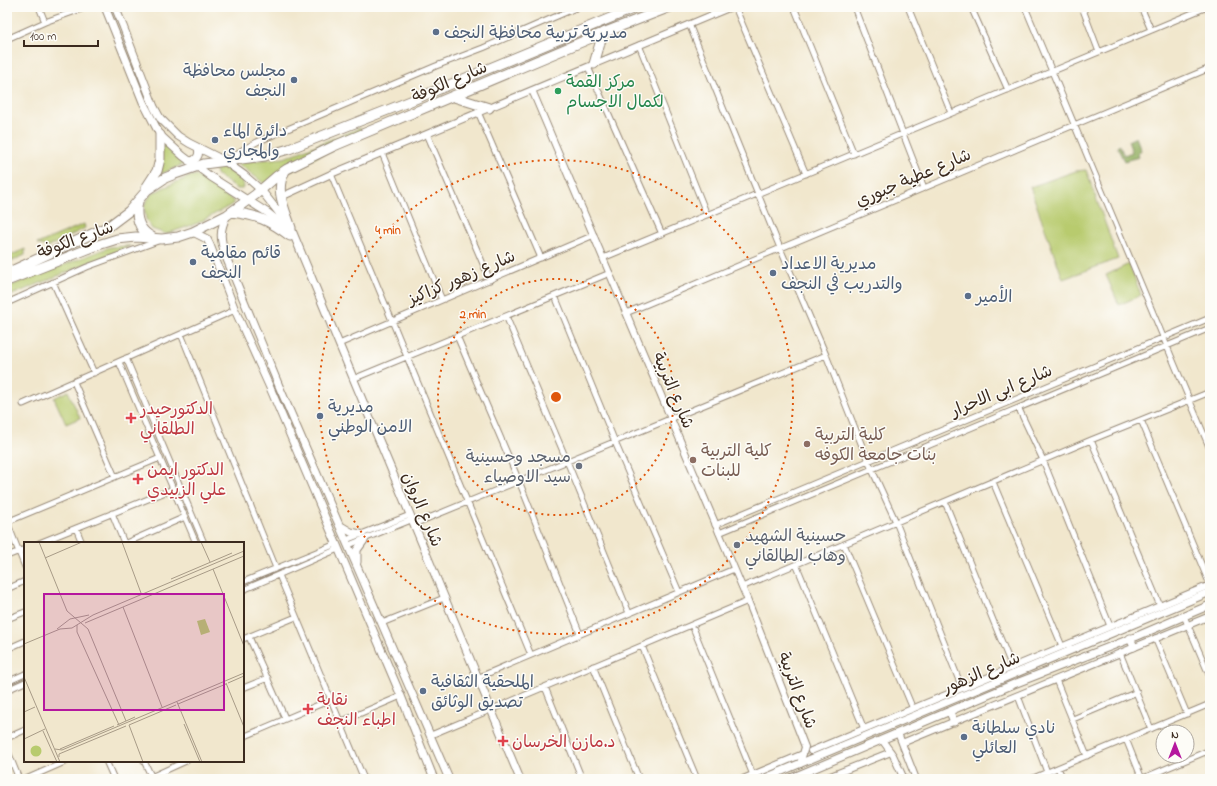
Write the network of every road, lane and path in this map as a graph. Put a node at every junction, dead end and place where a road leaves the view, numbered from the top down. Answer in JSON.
{"nodes":[{"id":1,"x":39,"y":7,"type":"edge"},
{"id":2,"x":87,"y":7,"type":"edge"},
{"id":3,"x":105,"y":7,"type":"edge"},
{"id":4,"x":115,"y":7,"type":"edge"},
{"id":5,"x":578,"y":7,"type":"edge"},
{"id":6,"x":637,"y":7,"type":"edge"},
{"id":7,"x":670,"y":7,"type":"edge"},
{"id":8,"x":731,"y":7,"type":"edge"},
{"id":9,"x":735,"y":7,"type":"edge"},
{"id":10,"x":794,"y":7,"type":"edge"},
{"id":11,"x":854,"y":7,"type":"edge"},
{"id":12,"x":908,"y":7,"type":"edge"},
{"id":13,"x":971,"y":7,"type":"edge"},
{"id":14,"x":1025,"y":7,"type":"edge"},
{"id":15,"x":1082,"y":7,"type":"edge"},
{"id":16,"x":1142,"y":7,"type":"edge"},
{"id":17,"x":1207,"y":7,"type":"edge"},
{"id":18,"x":1210,"y":13,"type":"edge"},
{"id":19,"x":45,"y":22,"type":"junction"},
{"id":20,"x":689,"y":24,"type":"junction"},
{"id":21,"x":1151,"y":30,"type":"junction"},
{"id":22,"x":603,"y":33,"type":"junction"},
{"id":23,"x":7,"y":39,"type":"edge"},
{"id":24,"x":639,"y":45,"type":"junction"},
{"id":25,"x":1099,"y":52,"type":"junction"},
{"id":26,"x":591,"y":65,"type":"junction"},
{"id":27,"x":1210,"y":68,"type":"edge"},
{"id":28,"x":1052,"y":72,"type":"junction"},
{"id":29,"x":532,"y":90,"type":"junction"},
{"id":30,"x":1008,"y":90,"type":"junction"},
{"id":31,"x":454,"y":97,"type":"junction"},
{"id":32,"x":489,"y":108,"type":"junction"},
{"id":33,"x":478,"y":112,"type":"junction"},
{"id":34,"x":951,"y":113,"type":"junction"},
{"id":35,"x":1074,"y":125,"type":"junction"},
{"id":36,"x":427,"y":134,"type":"junction"},
{"id":37,"x":903,"y":134,"type":"junction"},
{"id":38,"x":160,"y":135,"type":"junction"},
{"id":39,"x":198,"y":148,"type":"junction"},
{"id":40,"x":382,"y":153,"type":"junction"},
{"id":41,"x":854,"y":154,"type":"junction"},
{"id":42,"x":225,"y":160,"type":"junction"},
{"id":43,"x":193,"y":163,"type":"junction"},
{"id":44,"x":287,"y":169,"type":"junction"},
{"id":45,"x":331,"y":174,"type":"junction"},
{"id":46,"x":806,"y":174,"type":"junction"},
{"id":47,"x":924,"y":188,"type":"junction"},
{"id":48,"x":261,"y":190,"type":"junction"},
{"id":49,"x":758,"y":194,"type":"junction"},
{"id":50,"x":281,"y":197,"type":"junction"},
{"id":51,"x":140,"y":198,"type":"junction"},
{"id":52,"x":249,"y":200,"type":"junction"},
{"id":53,"x":229,"y":213,"type":"junction"},
{"id":54,"x":707,"y":215,"type":"junction"},
{"id":55,"x":193,"y":232,"type":"junction"},
{"id":56,"x":291,"y":232,"type":"junction"},
{"id":57,"x":662,"y":234,"type":"junction"},
{"id":58,"x":594,"y":235,"type":"junction"},
{"id":59,"x":159,"y":239,"type":"junction"},
{"id":60,"x":780,"y":248,"type":"junction"},
{"id":61,"x":541,"y":258,"type":"junction"},
{"id":62,"x":604,"y":258,"type":"junction"},
{"id":63,"x":7,"y":272,"type":"edge"},
{"id":64,"x":610,"y":273,"type":"junction"},
{"id":65,"x":490,"y":280,"type":"junction"},
{"id":66,"x":7,"y":281,"type":"edge"},
{"id":67,"x":54,"y":282,"type":"junction"},
{"id":68,"x":555,"y":296,"type":"junction"},
{"id":69,"x":442,"y":300,"type":"junction"},
{"id":70,"x":7,"y":303,"type":"edge"},
{"id":71,"x":235,"y":310,"type":"junction"},
{"id":72,"x":626,"y":313,"type":"junction"},
{"id":73,"x":506,"y":316,"type":"junction"},
{"id":74,"x":1210,"y":318,"type":"edge"},
{"id":75,"x":393,"y":320,"type":"junction"},
{"id":76,"x":1210,"y":328,"type":"edge"},
{"id":77,"x":181,"y":334,"type":"junction"},
{"id":78,"x":456,"y":336,"type":"junction"},
{"id":79,"x":1163,"y":338,"type":"junction"},
{"id":80,"x":339,"y":344,"type":"junction"},
{"id":81,"x":1167,"y":346,"type":"junction"},
{"id":82,"x":826,"y":355,"type":"junction"},
{"id":83,"x":407,"y":357,"type":"junction"},
{"id":84,"x":126,"y":358,"type":"junction"},
{"id":85,"x":119,"y":362,"type":"junction"},
{"id":86,"x":94,"y":373,"type":"junction"},
{"id":87,"x":353,"y":379,"type":"junction"},
{"id":88,"x":74,"y":382,"type":"junction"},
{"id":89,"x":279,"y":386,"type":"junction"},
{"id":90,"x":271,"y":390,"type":"junction"},
{"id":91,"x":1210,"y":392,"type":"edge"},
{"id":92,"x":1190,"y":400,"type":"junction"},
{"id":93,"x":22,"y":404,"type":"dead end"},
{"id":94,"x":1019,"y":409,"type":"junction"},
{"id":95,"x":671,"y":419,"type":"junction"},
{"id":96,"x":1141,"y":420,"type":"junction"},
{"id":97,"x":1091,"y":440,"type":"junction"},
{"id":98,"x":615,"y":442,"type":"junction"},
{"id":99,"x":1210,"y":448,"type":"edge"},
{"id":100,"x":160,"y":458,"type":"junction"},
{"id":101,"x":1043,"y":460,"type":"junction"},
{"id":102,"x":567,"y":461,"type":"junction"},
{"id":103,"x":868,"y":461,"type":"junction"},
{"id":104,"x":872,"y":470,"type":"junction"},
{"id":105,"x":115,"y":477,"type":"junction"},
{"id":106,"x":519,"y":481,"type":"junction"},
{"id":107,"x":993,"y":482,"type":"junction"},
{"id":108,"x":173,"y":489,"type":"junction"},
{"id":109,"x":468,"y":502,"type":"junction"},
{"id":110,"x":945,"y":502,"type":"junction"},
{"id":111,"x":112,"y":513,"type":"junction"},
{"id":112,"x":185,"y":517,"type":"junction"},
{"id":113,"x":412,"y":520,"type":"junction"},
{"id":114,"x":896,"y":522,"type":"junction"},
{"id":115,"x":339,"y":524,"type":"junction"},
{"id":116,"x":715,"y":525,"type":"junction"},
{"id":117,"x":76,"y":528,"type":"junction"},
{"id":118,"x":719,"y":533,"type":"junction"},
{"id":119,"x":362,"y":537,"type":"junction"},
{"id":120,"x":41,"y":542,"type":"edge"},
{"id":121,"x":82,"y":542,"type":"edge"},
{"id":122,"x":125,"y":542,"type":"edge"},
{"id":123,"x":127,"y":542,"type":"edge"},
{"id":124,"x":195,"y":542,"type":"edge"},
{"id":125,"x":204,"y":542,"type":"edge"},
{"id":126,"x":347,"y":542,"type":"junction"},
{"id":127,"x":844,"y":544,"type":"junction"},
{"id":128,"x":337,"y":547,"type":"junction"},
{"id":129,"x":24,"y":549,"type":"edge"},
{"id":130,"x":19,"y":551,"type":"junction"},
{"id":131,"x":7,"y":556,"type":"edge"},
{"id":132,"x":24,"y":564,"type":"edge"},
{"id":133,"x":357,"y":564,"type":"junction"},
{"id":134,"x":796,"y":564,"type":"junction"},
{"id":135,"x":276,"y":568,"type":"junction"},
{"id":136,"x":734,"y":569,"type":"junction"},
{"id":137,"x":279,"y":575,"type":"junction"},
{"id":138,"x":24,"y":581,"type":"edge"},
{"id":139,"x":244,"y":582,"type":"edge"},
{"id":140,"x":1210,"y":585,"type":"edge"},
{"id":141,"x":742,"y":587,"type":"junction"},
{"id":142,"x":248,"y":588,"type":"junction"},
{"id":143,"x":7,"y":589,"type":"edge"},
{"id":144,"x":368,"y":589,"type":"junction"},
{"id":145,"x":244,"y":590,"type":"edge"},
{"id":146,"x":679,"y":592,"type":"junction"},
{"id":147,"x":1210,"y":592,"type":"edge"},
{"id":148,"x":358,"y":593,"type":"junction"},
{"id":149,"x":444,"y":598,"type":"junction"},
{"id":150,"x":748,"y":601,"type":"junction"},
{"id":151,"x":1210,"y":605,"type":"edge"},
{"id":152,"x":1160,"y":606,"type":"junction"},
{"id":153,"x":24,"y":612,"type":"edge"},
{"id":154,"x":629,"y":613,"type":"junction"},
{"id":155,"x":296,"y":616,"type":"junction"},
{"id":156,"x":1184,"y":616,"type":"junction"},
{"id":157,"x":1210,"y":616,"type":"edge"},
{"id":158,"x":7,"y":619,"type":"edge"},
{"id":159,"x":1134,"y":620,"type":"junction"},
{"id":160,"x":382,"y":623,"type":"junction"},
{"id":161,"x":1188,"y":624,"type":"junction"},
{"id":162,"x":692,"y":625,"type":"junction"},
{"id":163,"x":1110,"y":626,"type":"junction"},
{"id":164,"x":580,"y":634,"type":"junction"},
{"id":165,"x":249,"y":636,"type":"junction"},
{"id":166,"x":244,"y":638,"type":"edge"},
{"id":167,"x":1130,"y":638,"type":"junction"},
{"id":168,"x":1155,"y":638,"type":"junction"},
{"id":169,"x":24,"y":641,"type":"edge"},
{"id":170,"x":642,"y":646,"type":"junction"},
{"id":171,"x":1062,"y":646,"type":"junction"},
{"id":172,"x":1134,"y":647,"type":"junction"},
{"id":173,"x":7,"y":649,"type":"edge"},
{"id":174,"x":1120,"y":653,"type":"junction"},
{"id":175,"x":532,"y":655,"type":"junction"},
{"id":176,"x":1036,"y":665,"type":"junction"},
{"id":177,"x":594,"y":666,"type":"junction"},
{"id":178,"x":1012,"y":667,"type":"junction"},
{"id":179,"x":1018,"y":672,"type":"junction"},
{"id":180,"x":24,"y":674,"type":"edge"},
{"id":181,"x":1041,"y":674,"type":"junction"},
{"id":182,"x":1210,"y":677,"type":"edge"},
{"id":183,"x":268,"y":678,"type":"junction"},
{"id":184,"x":477,"y":678,"type":"junction"},
{"id":185,"x":1056,"y":680,"type":"junction"},
{"id":186,"x":1022,"y":681,"type":"junction"},
{"id":187,"x":7,"y":682,"type":"edge"},
{"id":188,"x":24,"y":682,"type":"edge"},
{"id":189,"x":545,"y":686,"type":"junction"},
{"id":190,"x":244,"y":688,"type":"edge"},
{"id":191,"x":962,"y":688,"type":"junction"},
{"id":192,"x":7,"y":690,"type":"edge"},
{"id":193,"x":1137,"y":692,"type":"junction"},
{"id":194,"x":401,"y":696,"type":"junction"},
{"id":195,"x":1018,"y":696,"type":"junction"},
{"id":196,"x":945,"y":699,"type":"junction"},
{"id":197,"x":330,"y":700,"type":"junction"},
{"id":198,"x":1210,"y":704,"type":"edge"},
{"id":199,"x":913,"y":708,"type":"junction"},
{"id":200,"x":490,"y":709,"type":"junction"},
{"id":201,"x":950,"y":712,"type":"junction"},
{"id":202,"x":1187,"y":714,"type":"junction"},
{"id":203,"x":286,"y":718,"type":"junction"},
{"id":204,"x":1073,"y":719,"type":"junction"},
{"id":205,"x":340,"y":722,"type":"junction"},
{"id":206,"x":954,"y":722,"type":"junction"},
{"id":207,"x":1151,"y":728,"type":"junction"},
{"id":208,"x":864,"y":729,"type":"junction"},
{"id":209,"x":24,"y":730,"type":"edge"},
{"id":210,"x":898,"y":733,"type":"junction"},
{"id":211,"x":431,"y":735,"type":"junction"},
{"id":212,"x":244,"y":737,"type":"edge"},
{"id":213,"x":7,"y":738,"type":"edge"},
{"id":214,"x":1126,"y":739,"type":"junction"},
{"id":215,"x":882,"y":740,"type":"junction"},
{"id":216,"x":902,"y":743,"type":"junction"},
{"id":217,"x":805,"y":747,"type":"junction"},
{"id":218,"x":7,"y":749,"type":"edge"},
{"id":219,"x":1209,"y":750,"type":"edge"},
{"id":220,"x":811,"y":751,"type":"junction"},
{"id":221,"x":891,"y":752,"type":"junction"},
{"id":222,"x":824,"y":753,"type":"junction"},
{"id":223,"x":804,"y":754,"type":"junction"},
{"id":224,"x":1087,"y":756,"type":"junction"},
{"id":225,"x":1210,"y":758,"type":"edge"},
{"id":226,"x":65,"y":762,"type":"edge"},
{"id":227,"x":106,"y":762,"type":"edge"},
{"id":228,"x":144,"y":762,"type":"edge"},
{"id":229,"x":184,"y":762,"type":"edge"},
{"id":230,"x":800,"y":764,"type":"junction"},
{"id":231,"x":1058,"y":768,"type":"junction"},
{"id":232,"x":1047,"y":772,"type":"junction"},
{"id":233,"x":753,"y":775,"type":"junction"},
{"id":234,"x":152,"y":778,"type":"edge"},
{"id":235,"x":19,"y":779,"type":"edge"},
{"id":236,"x":26,"y":779,"type":"edge"},
{"id":237,"x":114,"y":779,"type":"edge"},
{"id":238,"x":364,"y":779,"type":"edge"},
{"id":239,"x":434,"y":779,"type":"edge"},
{"id":240,"x":449,"y":779,"type":"edge"},
{"id":241,"x":520,"y":779,"type":"edge"},
{"id":242,"x":582,"y":779,"type":"edge"},
{"id":243,"x":638,"y":779,"type":"edge"},
{"id":244,"x":697,"y":779,"type":"edge"},
{"id":245,"x":743,"y":779,"type":"edge"},
{"id":246,"x":763,"y":779,"type":"edge"},
{"id":247,"x":789,"y":779,"type":"edge"},
{"id":248,"x":823,"y":779,"type":"edge"},
{"id":249,"x":904,"y":779,"type":"edge"},
{"id":250,"x":916,"y":779,"type":"edge"},
{"id":251,"x":1031,"y":779,"type":"edge"},
{"id":252,"x":1063,"y":779,"type":"edge"},
{"id":253,"x":1142,"y":779,"type":"edge"}],
"edges":[{"from":1,"to":19,"type":"street"},
{"from":2,"to":19,"type":"street"},
{"from":3,"to":38,"type":"main road","name":"شارع الروان"},
{"from":4,"to":39,"type":"main road","name":"شارع الروان"},
{"from":5,"to":42,"type":"street"},
{"from":6,"to":42,"type":"highway","name":"شارع الكوفة"},
{"from":7,"to":22,"type":"highway","name":"شارع الكوفة"},
{"from":8,"to":20,"type":"street"},
{"from":9,"to":46,"type":"street"},
{"from":10,"to":41,"type":"street"},
{"from":11,"to":37,"type":"street"},
{"from":12,"to":34,"type":"street"},
{"from":13,"to":30,"type":"street"},
{"from":14,"to":28,"type":"street"},
{"from":15,"to":25,"type":"street"},
{"from":16,"to":21,"type":"street"},
{"from":17,"to":18,"type":"street"},
{"from":17,"to":21,"type":"street"},
{"from":19,"to":23,"type":"street"},
{"from":20,"to":24,"type":"street"},
{"from":20,"to":49,"type":"street"},
{"from":21,"to":25,"type":"street"},
{"from":22,"to":26,"type":"highway"},
{"from":22,"to":31,"type":"highway","name":"شارع الكوفة"},
{"from":24,"to":26,"type":"street"},
{"from":24,"to":54,"type":"street"},
{"from":25,"to":28,"type":"street"},
{"from":26,"to":29,"type":"street"},
{"from":26,"to":57,"type":"street"},
{"from":27,"to":35,"type":"street","name":"شارع عطية جبوري"},
{"from":28,"to":30,"type":"street"},
{"from":28,"to":35,"type":"street"},
{"from":29,"to":32,"type":"street"},
{"from":29,"to":58,"type":"street","name":"شارع التربية"},
{"from":30,"to":34,"type":"street"},
{"from":31,"to":32,"type":"highway"},
{"from":31,"to":44,"type":"highway","name":"شارع الكوفة"},
{"from":32,"to":33,"type":"street"},
{"from":33,"to":36,"type":"street"},
{"from":33,"to":61,"type":"street"},
{"from":34,"to":37,"type":"street"},
{"from":35,"to":47,"type":"street","name":"شارع عطية جبوري"},
{"from":35,"to":79,"type":"street"},
{"from":36,"to":40,"type":"street"},
{"from":36,"to":65,"type":"street"},
{"from":37,"to":41,"type":"street"},
{"from":37,"to":47,"type":"street"},
{"from":38,"to":43,"type":"main road","name":"شارع الروان"},
{"from":38,"to":51,"type":"highway"},
{"from":39,"to":42,"type":"main road","name":"شارع الروان"},
{"from":39,"to":43,"type":"main road"},
{"from":40,"to":45,"type":"street"},
{"from":40,"to":69,"type":"street"},
{"from":41,"to":46,"type":"street"},
{"from":42,"to":43,"type":"highway","name":"شارع الكوفة"},
{"from":42,"to":48,"type":"main road","name":"شارع الروان"},
{"from":43,"to":51,"type":"highway","name":"شارع الكوفة"},
{"from":43,"to":52,"type":"main road","name":"شارع الروان"},
{"from":44,"to":48,"type":"highway","name":"شارع الكوفة"},
{"from":44,"to":50,"type":"highway"},
{"from":45,"to":50,"type":"street"},
{"from":45,"to":75,"type":"street"},
{"from":46,"to":49,"type":"street"},
{"from":47,"to":60,"type":"street","name":"شارع عطية جبوري"},
{"from":48,"to":52,"type":"highway","name":"شارع الكوفة"},
{"from":48,"to":56,"type":"main road","name":"شارع الروان"},
{"from":49,"to":54,"type":"street"},
{"from":49,"to":60,"type":"street"},
{"from":50,"to":56,"type":"highway"},
{"from":51,"to":59,"type":"highway"},
{"from":51,"to":63,"type":"highway","name":"شارع الكوفة"},
{"from":52,"to":53,"type":"highway","name":"شارع الكوفة"},
{"from":52,"to":56,"type":"main road","name":"شارع الروان"},
{"from":53,"to":55,"type":"highway","name":"شارع الكوفة"},
{"from":53,"to":56,"type":"highway"},
{"from":53,"to":89,"type":"main road"},
{"from":54,"to":57,"type":"street"},
{"from":55,"to":59,"type":"highway","name":"شارع الكوفة"},
{"from":55,"to":71,"type":"main road"},
{"from":56,"to":80,"type":"main road","name":"شارع الروان"},
{"from":57,"to":62,"type":"street"},
{"from":58,"to":61,"type":"street","name":"شارع زهور كزاكيز"},
{"from":58,"to":62,"type":"street","name":"شارع التربية"},
{"from":59,"to":66,"type":"highway","name":"شارع الكوفة"},
{"from":59,"to":67,"type":"street"},
{"from":60,"to":72,"type":"street","name":"شارع عطية جبوري"},
{"from":60,"to":82,"type":"street"},
{"from":61,"to":65,"type":"street","name":"شارع زهور كزاكيز"},
{"from":62,"to":64,"type":"street","name":"شارع التربية"},
{"from":64,"to":68,"type":"street"},
{"from":64,"to":72,"type":"street","name":"شارع التربية"},
{"from":65,"to":69,"type":"street","name":"شارع زهور كزاكيز"},
{"from":67,"to":70,"type":"street"},
{"from":67,"to":86,"type":"street"},
{"from":68,"to":73,"type":"street"},
{"from":68,"to":98,"type":"street"},
{"from":69,"to":75,"type":"street","name":"شارع زهور كزاكيز"},
{"from":71,"to":77,"type":"street"},
{"from":71,"to":90,"type":"main road"},
{"from":72,"to":95,"type":"street","name":"شارع التربية"},
{"from":73,"to":78,"type":"street"},
{"from":73,"to":102,"type":"street"},
{"from":74,"to":79,"type":"street","name":"شارع ابی الاحرار"},
{"from":75,"to":80,"type":"street","name":"شارع زهور كزاكيز"},
{"from":75,"to":83,"type":"street"},
{"from":76,"to":81,"type":"street","name":"شارع ابی الاحرار"},
{"from":77,"to":84,"type":"street"},
{"from":77,"to":135,"type":"street"},
{"from":78,"to":83,"type":"street"},
{"from":78,"to":106,"type":"street"},
{"from":79,"to":81,"type":"street"},
{"from":79,"to":103,"type":"street","name":"شارع ابی الاحرار"},
{"from":80,"to":87,"type":"main road","name":"شارع الروان"},
{"from":81,"to":92,"type":"street"},
{"from":81,"to":94,"type":"street","name":"شارع ابی الاحرار"},
{"from":82,"to":95,"type":"street"},
{"from":82,"to":103,"type":"street"},
{"from":83,"to":87,"type":"street"},
{"from":83,"to":109,"type":"street"},
{"from":84,"to":85,"type":"street"},
{"from":84,"to":125,"type":"street"},
{"from":85,"to":86,"type":"street"},
{"from":85,"to":100,"type":"street"},
{"from":86,"to":88,"type":"street"},
{"from":87,"to":113,"type":"main road","name":"شارع الروان"},
{"from":88,"to":93,"type":"street"},
{"from":88,"to":105,"type":"street"},
{"from":89,"to":90,"type":"main road"},
{"from":89,"to":115,"type":"main road"},
{"from":90,"to":128,"type":"main road"},
{"from":91,"to":92,"type":"street"},
{"from":92,"to":96,"type":"street"},
{"from":92,"to":99,"type":"street"},
{"from":94,"to":101,"type":"street"},
{"from":94,"to":104,"type":"street","name":"شارع ابی الاحرار"},
{"from":95,"to":98,"type":"street"},
{"from":95,"to":116,"type":"street","name":"شارع التربية"},
{"from":96,"to":97,"type":"street"},
{"from":96,"to":140,"type":"street"},
{"from":97,"to":101,"type":"street"},
{"from":97,"to":152,"type":"street"},
{"from":98,"to":102,"type":"street"},
{"from":98,"to":146,"type":"street"},
{"from":100,"to":105,"type":"street"},
{"from":100,"to":108,"type":"street"},
{"from":101,"to":107,"type":"street"},
{"from":101,"to":163,"type":"street"},
{"from":102,"to":106,"type":"street"},
{"from":102,"to":154,"type":"street"},
{"from":103,"to":104,"type":"street"},
{"from":103,"to":116,"type":"street","name":"شارع ابی الاحرار"},
{"from":104,"to":114,"type":"street"},
{"from":104,"to":118,"type":"street","name":"شارع ابی الاحرار"},
{"from":105,"to":130,"type":"street"},
{"from":106,"to":109,"type":"street"},
{"from":106,"to":164,"type":"street"},
{"from":107,"to":110,"type":"street"},
{"from":107,"to":171,"type":"street"},
{"from":108,"to":111,"type":"street"},
{"from":108,"to":112,"type":"street"},
{"from":109,"to":113,"type":"street"},
{"from":109,"to":175,"type":"street"},
{"from":110,"to":114,"type":"street"},
{"from":110,"to":178,"type":"street"},
{"from":111,"to":117,"type":"street"},
{"from":111,"to":122,"type":"street"},
{"from":112,"to":123,"type":"street"},
{"from":112,"to":124,"type":"street"},
{"from":113,"to":119,"type":"street"},
{"from":113,"to":149,"type":"main road","name":"شارع الروان"},
{"from":114,"to":127,"type":"street"},
{"from":114,"to":191,"type":"street"},
{"from":115,"to":119,"type":"main road"},
{"from":115,"to":126,"type":"main road"},
{"from":116,"to":118,"type":"street","name":"شارع التربية"},
{"from":117,"to":120,"type":"street"},
{"from":117,"to":121,"type":"street"},
{"from":118,"to":136,"type":"street","name":"شارع التربية"},
{"from":119,"to":126,"type":"street"},
{"from":119,"to":133,"type":"main road"},
{"from":126,"to":133,"type":"main road"},
{"from":127,"to":134,"type":"street"},
{"from":127,"to":199,"type":"street"},
{"from":128,"to":135,"type":"street"},
{"from":128,"to":137,"type":"street"},
{"from":128,"to":148,"type":"main road"},
{"from":129,"to":130,"type":"street"},
{"from":130,"to":131,"type":"street"},
{"from":130,"to":132,"type":"street"},
{"from":133,"to":144,"type":"main road"},
{"from":134,"to":141,"type":"street"},
{"from":134,"to":208,"type":"street"},
{"from":135,"to":139,"type":"street"},
{"from":136,"to":141,"type":"street","name":"شارع التربية"},
{"from":136,"to":146,"type":"street"},
{"from":137,"to":142,"type":"street"},
{"from":137,"to":155,"type":"street"},
{"from":138,"to":143,"type":"street"},
{"from":139,"to":142,"type":"street"},
{"from":140,"to":152,"type":"street"},
{"from":141,"to":150,"type":"street","name":"شارع التربية"},
{"from":142,"to":145,"type":"street"},
{"from":144,"to":148,"type":"main road"},
{"from":144,"to":160,"type":"main road"},
{"from":146,"to":154,"type":"street"},
{"from":147,"to":159,"type":"main road","name":"شارع الزهور"},
{"from":148,"to":194,"type":"main road"},
{"from":149,"to":160,"type":"street"},
{"from":149,"to":184,"type":"main road","name":"شارع الروان"},
{"from":150,"to":162,"type":"street"},
{"from":150,"to":217,"type":"street","name":"شارع التربية"},
{"from":151,"to":156,"type":"main road","name":"شارع الزهور"},
{"from":152,"to":159,"type":"street"},
{"from":153,"to":158,"type":"street"},
{"from":154,"to":164,"type":"street"},
{"from":155,"to":165,"type":"street"},
{"from":155,"to":197,"type":"street"},
{"from":156,"to":161,"type":"street"},
{"from":156,"to":167,"type":"main road","name":"شارع الزهور"},
{"from":157,"to":161,"type":"street"},
{"from":159,"to":163,"type":"street"},
{"from":159,"to":176,"type":"main road","name":"شارع الزهور"},
{"from":160,"to":211,"type":"main road"},
{"from":161,"to":168,"type":"street"},
{"from":161,"to":182,"type":"street"},
{"from":162,"to":170,"type":"street"},
{"from":162,"to":233,"type":"street"},
{"from":163,"to":171,"type":"street"},
{"from":164,"to":175,"type":"street"},
{"from":165,"to":166,"type":"street"},
{"from":165,"to":183,"type":"street"},
{"from":167,"to":172,"type":"main road"},
{"from":167,"to":181,"type":"main road","name":"شارع الزهور"},
{"from":168,"to":172,"type":"street"},
{"from":168,"to":202,"type":"street"},
{"from":169,"to":173,"type":"street"},
{"from":170,"to":177,"type":"street"},
{"from":170,"to":244,"type":"street"},
{"from":171,"to":178,"type":"street"},
{"from":172,"to":174,"type":"street"},
{"from":174,"to":185,"type":"street"},
{"from":174,"to":193,"type":"street"},
{"from":175,"to":184,"type":"street"},
{"from":176,"to":179,"type":"main road","name":"شارع الزهور"},
{"from":176,"to":181,"type":"main road"},
{"from":177,"to":189,"type":"street"},
{"from":177,"to":243,"type":"street"},
{"from":178,"to":191,"type":"street"},
{"from":179,"to":186,"type":"main road"},
{"from":179,"to":196,"type":"main road","name":"شارع الزهور"},
{"from":180,"to":187,"type":"street"},
{"from":181,"to":186,"type":"main road","name":"شارع الزهور"},
{"from":183,"to":190,"type":"street"},
{"from":183,"to":203,"type":"street"},
{"from":184,"to":200,"type":"main road","name":"شارع الروان"},
{"from":185,"to":195,"type":"street"},
{"from":185,"to":204,"type":"street"},
{"from":186,"to":201,"type":"main road","name":"شارع الزهور"},
{"from":188,"to":192,"type":"street"},
{"from":189,"to":200,"type":"street"},
{"from":189,"to":242,"type":"street"},
{"from":191,"to":196,"type":"street"},
{"from":193,"to":204,"type":"street"},
{"from":193,"to":207,"type":"street"},
{"from":194,"to":205,"type":"street"},
{"from":194,"to":239,"type":"main road"},
{"from":195,"to":206,"type":"street"},
{"from":195,"to":232,"type":"street"},
{"from":196,"to":199,"type":"street"},
{"from":196,"to":222,"type":"main road","name":"شارع الزهور"},
{"from":197,"to":203,"type":"street"},
{"from":197,"to":205,"type":"street"},
{"from":198,"to":202,"type":"street"},
{"from":199,"to":208,"type":"street"},
{"from":200,"to":211,"type":"street"},
{"from":200,"to":241,"type":"main road","name":"شارع الروان"},
{"from":201,"to":206,"type":"main road"},
{"from":201,"to":210,"type":"main road","name":"شارع الزهور"},
{"from":202,"to":207,"type":"street"},
{"from":203,"to":212,"type":"street"},
{"from":204,"to":224,"type":"street"},
{"from":205,"to":238,"type":"street"},
{"from":206,"to":216,"type":"street"},
{"from":207,"to":214,"type":"street"},
{"from":208,"to":220,"type":"street"},
{"from":209,"to":213,"type":"street"},
{"from":210,"to":215,"type":"main road","name":"شارع الزهور"},
{"from":210,"to":216,"type":"street"},
{"from":211,"to":240,"type":"main road"},
{"from":214,"to":224,"type":"street"},
{"from":214,"to":253,"type":"street"},
{"from":215,"to":221,"type":"street"},
{"from":215,"to":247,"type":"main road","name":"شارع الزهور"},
{"from":216,"to":250,"type":"street"},
{"from":217,"to":220,"type":"street","name":"شارع التربية"},
{"from":217,"to":223,"type":"street","name":"شارع التربية"},
{"from":218,"to":235,"type":"street"},
{"from":219,"to":225,"type":"street"},
{"from":219,"to":253,"type":"street"},
{"from":220,"to":222,"type":"street","name":"شارع التربية"},
{"from":221,"to":248,"type":"street"},
{"from":221,"to":249,"type":"street"},
{"from":222,"to":230,"type":"main road","name":"شارع الزهور"},
{"from":223,"to":230,"type":"street","name":"شارع التربية"},
{"from":223,"to":233,"type":"street"},
{"from":224,"to":231,"type":"street"},
{"from":226,"to":236,"type":"street"},
{"from":227,"to":237,"type":"street"},
{"from":228,"to":234,"type":"street"},
{"from":229,"to":234,"type":"street"},
{"from":230,"to":246,"type":"main road","name":"شارع الزهور"},
{"from":231,"to":232,"type":"street"},
{"from":231,"to":252,"type":"street"},
{"from":232,"to":251,"type":"street"},
{"from":233,"to":245,"type":"street"}]}
